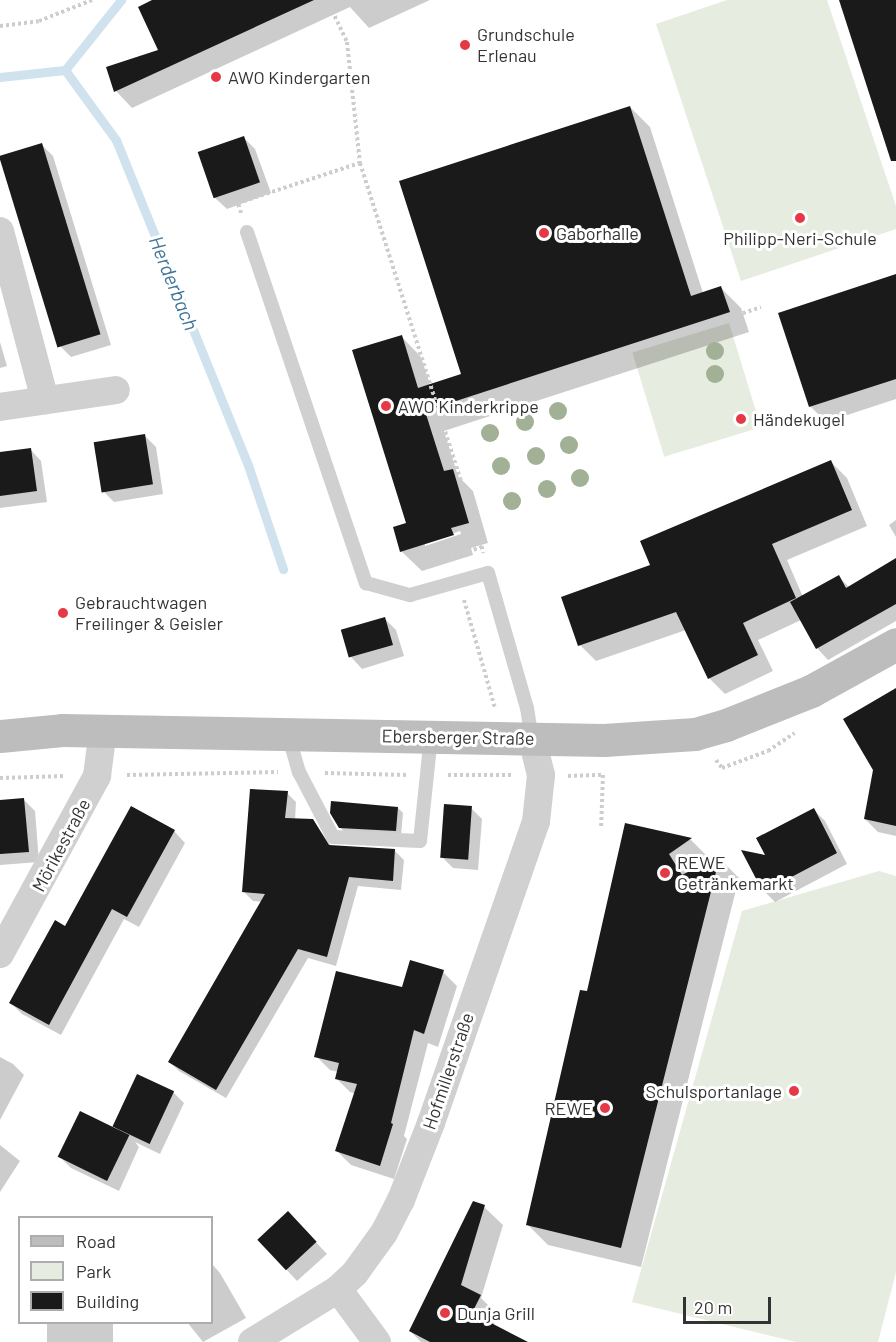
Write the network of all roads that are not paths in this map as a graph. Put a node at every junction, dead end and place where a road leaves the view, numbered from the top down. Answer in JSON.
{"nodes":[{"id":1,"x":0,"y":231,"type":"edge"},
{"id":2,"x":247,"y":232,"type":"road end"},
{"id":3,"x":116,"y":390,"type":"dead end"},
{"id":4,"x":45,"y":400,"type":"junction"},
{"id":5,"x":0,"y":407,"type":"edge"},
{"id":6,"x":896,"y":644,"type":"edge"},
{"id":7,"x":102,"y":730,"type":"junction"},
{"id":8,"x":288,"y":734,"type":"junction"},
{"id":9,"x":0,"y":736,"type":"edge"},
{"id":10,"x":431,"y":736,"type":"junction"},
{"id":11,"x":518,"y":738,"type":"junction"},
{"id":12,"x":0,"y":954,"type":"edge"},
{"id":13,"x":338,"y":1289,"type":"junction"},
{"id":14,"x":252,"y":1342,"type":"edge"},
{"id":15,"x":377,"y":1342,"type":"edge"}],
"edges":[{"from":1,"to":4,"type":"street"},
{"from":2,"to":11,"type":"lane"},
{"from":3,"to":4,"type":"street"},
{"from":4,"to":5,"type":"street"},
{"from":6,"to":11,"type":"street","name":"Ebersberger Straße"},
{"from":7,"to":8,"type":"street","name":"Ebersberger Straße"},
{"from":7,"to":9,"type":"street","name":"Ebersberger Straße"},
{"from":7,"to":12,"type":"street","name":"Mörikestraße"},
{"from":8,"to":10,"type":"street","name":"Ebersberger Straße"},
{"from":8,"to":10,"type":"lane"},
{"from":10,"to":11,"type":"street","name":"Ebersberger Straße"},
{"from":11,"to":13,"type":"street","name":"Hofmillerstraße"},
{"from":13,"to":14,"type":"street","name":"Hofmillerstraße"},
{"from":13,"to":15,"type":"street"}]}
